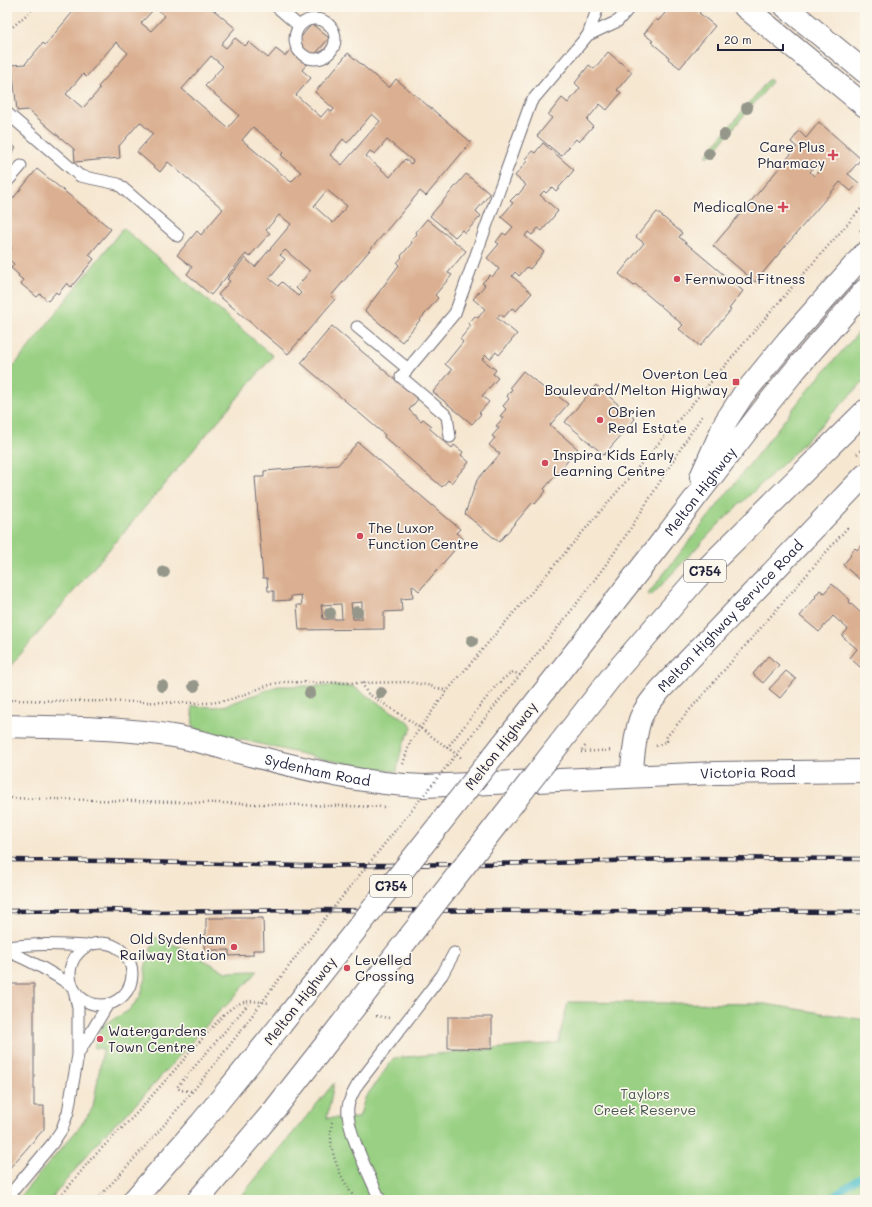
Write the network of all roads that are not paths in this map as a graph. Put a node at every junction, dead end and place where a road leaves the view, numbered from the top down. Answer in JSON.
{"nodes":[{"id":1,"x":277,"y":7,"type":"edge"},
{"id":2,"x":598,"y":7,"type":"edge"},
{"id":3,"x":630,"y":7,"type":"edge"},
{"id":4,"x":745,"y":7,"type":"edge"},
{"id":5,"x":786,"y":7,"type":"edge"},
{"id":6,"x":299,"y":26,"type":"dead end"},
{"id":7,"x":588,"y":36,"type":"junction"},
{"id":8,"x":865,"y":72,"type":"edge"},
{"id":9,"x":865,"y":106,"type":"edge"},
{"id":10,"x":7,"y":113,"type":"edge"},
{"id":11,"x":21,"y":166,"type":"dead end"},
{"id":12,"x":7,"y":182,"type":"edge"},
{"id":13,"x":178,"y":236,"type":"dead end"},
{"id":14,"x":865,"y":253,"type":"edge"},
{"id":15,"x":865,"y":290,"type":"edge"},
{"id":16,"x":357,"y":327,"type":"dead end"},
{"id":17,"x":408,"y":369,"type":"junction"},
{"id":18,"x":865,"y":412,"type":"edge"},
{"id":19,"x":450,"y":437,"type":"dead end"},
{"id":20,"x":865,"y":475,"type":"edge"},
{"id":21,"x":686,"y":509,"type":"junction"},
{"id":22,"x":7,"y":726,"type":"edge"},
{"id":23,"x":865,"y":771,"type":"edge"},
{"id":24,"x":631,"y":776,"type":"junction"},
{"id":25,"x":87,"y":946,"type":"junction"},
{"id":26,"x":7,"y":947,"type":"edge"},
{"id":27,"x":7,"y":952,"type":"edge"},
{"id":28,"x":454,"y":953,"type":"dead end"},
{"id":29,"x":73,"y":989,"type":"junction"},
{"id":30,"x":108,"y":1004,"type":"junction"},
{"id":31,"x":78,"y":1055,"type":"junction"},
{"id":32,"x":7,"y":1198,"type":"edge"},
{"id":33,"x":134,"y":1200,"type":"edge"},
{"id":34,"x":198,"y":1200,"type":"edge"},
{"id":35,"x":380,"y":1200,"type":"edge"}],
"edges":[{"from":1,"to":6,"type":"lane"},
{"from":2,"to":7,"type":"lane"},
{"from":3,"to":7,"type":"lane"},
{"from":4,"to":9,"type":"main road"},
{"from":5,"to":8,"type":"main road"},
{"from":7,"to":17,"type":"lane"},
{"from":10,"to":13,"type":"lane"},
{"from":11,"to":12,"type":"lane"},
{"from":14,"to":21,"type":"main road"},
{"from":15,"to":21,"type":"main road","name":"Melton Highway","number":"C754"},
{"from":16,"to":17,"type":"lane"},
{"from":17,"to":19,"type":"lane"},
{"from":18,"to":34,"type":"main road","number":"C754","bridge":true},
{"from":20,"to":24,"type":"main road","name":"Melton Highway Service Road"},
{"from":21,"to":33,"type":"main road","name":"Melton Highway","number":"C754","bridge":true},
{"from":22,"to":24,"type":"main road","name":"Sydenham Road"},
{"from":23,"to":24,"type":"main road","name":"Victoria Road"},
{"from":25,"to":26,"type":"lane"},
{"from":25,"to":29,"type":"lane"},
{"from":25,"to":30,"type":"lane"},
{"from":27,"to":29,"type":"lane"},
{"from":28,"to":35,"type":"lane"},
{"from":29,"to":30,"type":"lane"},
{"from":29,"to":31,"type":"lane"},
{"from":30,"to":31,"type":"lane"},
{"from":31,"to":32,"type":"lane"}]}
